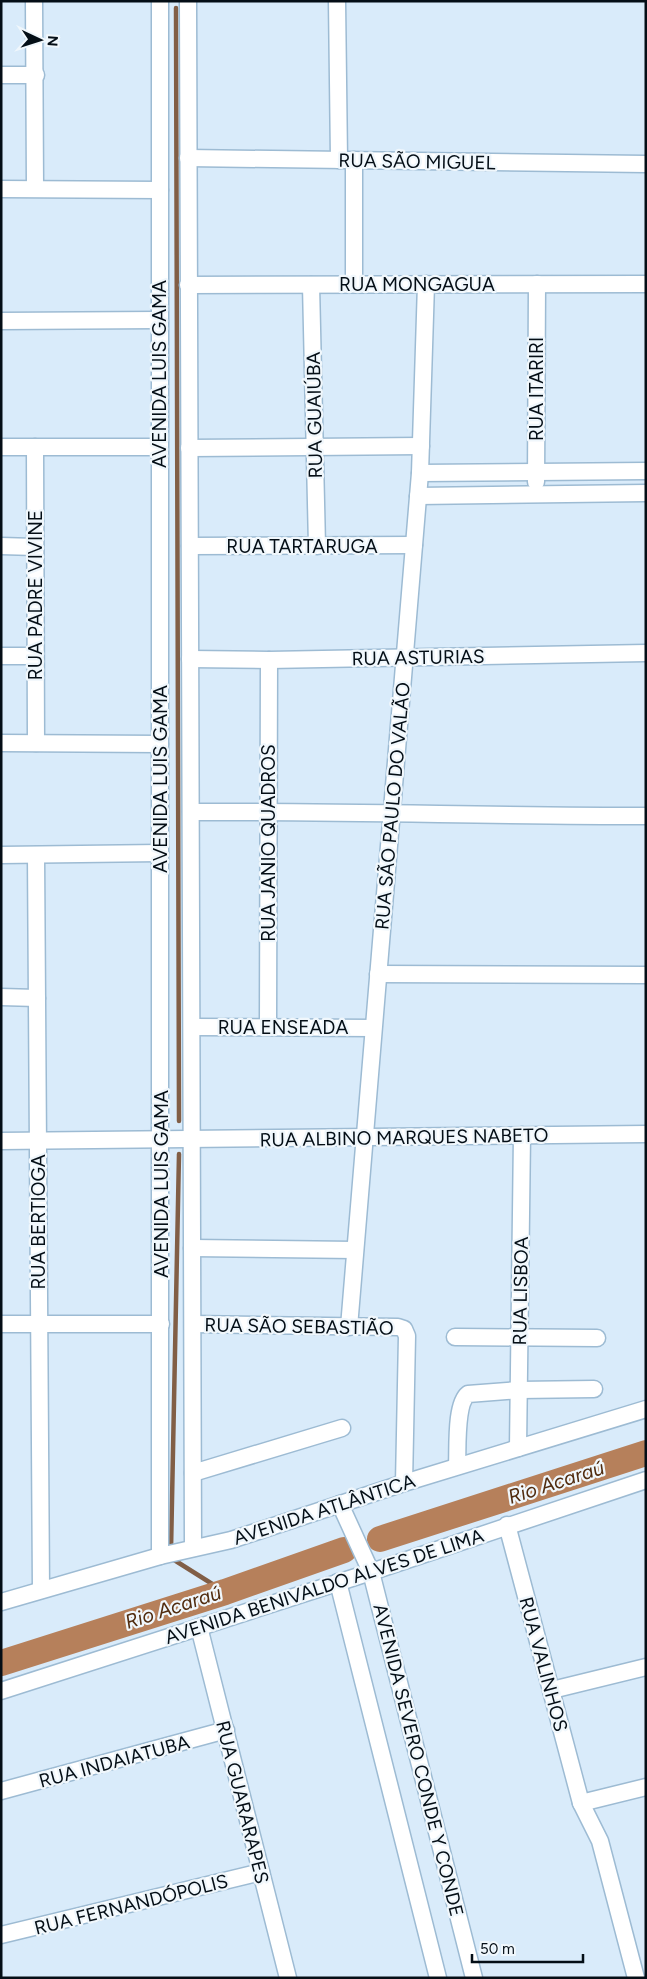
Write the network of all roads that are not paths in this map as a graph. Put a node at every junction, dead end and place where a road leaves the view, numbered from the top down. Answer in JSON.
{"nodes":[{"id":1,"x":34,"y":1,"type":"edge"},
{"id":2,"x":160,"y":1,"type":"edge"},
{"id":3,"x":188,"y":1,"type":"edge"},
{"id":4,"x":337,"y":1,"type":"edge"},
{"id":5,"x":1,"y":75,"type":"edge"},
{"id":6,"x":36,"y":75,"type":"junction"},
{"id":7,"x":188,"y":158,"type":"junction"},
{"id":8,"x":346,"y":160,"type":"junction"},
{"id":9,"x":646,"y":164,"type":"edge"},
{"id":10,"x":35,"y":188,"type":"junction"},
{"id":11,"x":1,"y":189,"type":"edge"},
{"id":12,"x":160,"y":190,"type":"junction"},
{"id":13,"x":354,"y":284,"type":"junction"},
{"id":14,"x":426,"y":284,"type":"junction"},
{"id":15,"x":537,"y":284,"type":"junction"},
{"id":16,"x":646,"y":284,"type":"edge"},
{"id":17,"x":188,"y":285,"type":"junction"},
{"id":18,"x":311,"y":285,"type":"junction"},
{"id":19,"x":159,"y":320,"type":"junction"},
{"id":20,"x":1,"y":321,"type":"edge"},
{"id":21,"x":421,"y":446,"type":"junction"},
{"id":22,"x":35,"y":447,"type":"junction"},
{"id":23,"x":159,"y":447,"type":"junction"},
{"id":24,"x":315,"y":447,"type":"junction"},
{"id":25,"x":1,"y":448,"type":"edge"},
{"id":26,"x":189,"y":448,"type":"junction"},
{"id":27,"x":646,"y":471,"type":"edge"},
{"id":28,"x":536,"y":472,"type":"junction"},
{"id":29,"x":420,"y":473,"type":"junction"},
{"id":30,"x":536,"y":494,"type":"junction"},
{"id":31,"x":646,"y":494,"type":"edge"},
{"id":32,"x":418,"y":496,"type":"junction"},
{"id":33,"x":1,"y":546,"type":"edge"},
{"id":34,"x":35,"y":546,"type":"junction"},
{"id":35,"x":190,"y":546,"type":"junction"},
{"id":36,"x":317,"y":546,"type":"junction"},
{"id":37,"x":414,"y":546,"type":"junction"},
{"id":38,"x":646,"y":653,"type":"edge"},
{"id":39,"x":1,"y":656,"type":"edge"},
{"id":40,"x":35,"y":656,"type":"junction"},
{"id":41,"x":404,"y":657,"type":"junction"},
{"id":42,"x":190,"y":659,"type":"junction"},
{"id":43,"x":269,"y":660,"type":"junction"},
{"id":44,"x":36,"y":743,"type":"junction"},
{"id":45,"x":1,"y":744,"type":"edge"},
{"id":46,"x":160,"y":744,"type":"junction"},
{"id":47,"x":268,"y":811,"type":"junction"},
{"id":48,"x":191,"y":812,"type":"junction"},
{"id":49,"x":391,"y":812,"type":"junction"},
{"id":50,"x":646,"y":816,"type":"edge"},
{"id":51,"x":160,"y":853,"type":"junction"},
{"id":52,"x":1,"y":855,"type":"edge"},
{"id":53,"x":36,"y":855,"type":"junction"},
{"id":54,"x":378,"y":974,"type":"junction"},
{"id":55,"x":646,"y":975,"type":"edge"},
{"id":56,"x":1,"y":998,"type":"edge"},
{"id":57,"x":37,"y":998,"type":"junction"},
{"id":58,"x":192,"y":1027,"type":"junction"},
{"id":59,"x":268,"y":1027,"type":"junction"},
{"id":60,"x":374,"y":1028,"type":"junction"},
{"id":61,"x":646,"y":1134,"type":"edge"},
{"id":62,"x":522,"y":1135,"type":"junction"},
{"id":63,"x":364,"y":1137,"type":"junction"},
{"id":64,"x":38,"y":1140,"type":"junction"},
{"id":65,"x":161,"y":1140,"type":"junction"},
{"id":66,"x":192,"y":1140,"type":"junction"},
{"id":67,"x":1,"y":1141,"type":"edge"},
{"id":68,"x":192,"y":1248,"type":"junction"},
{"id":69,"x":355,"y":1250,"type":"junction"},
{"id":70,"x":1,"y":1324,"type":"edge"},
{"id":71,"x":39,"y":1324,"type":"junction"},
{"id":72,"x":161,"y":1324,"type":"junction"},
{"id":73,"x":193,"y":1324,"type":"junction"},
{"id":74,"x":349,"y":1327,"type":"junction"},
{"id":75,"x":455,"y":1337,"type":"dead end"},
{"id":76,"x":520,"y":1338,"type":"junction"},
{"id":77,"x":597,"y":1338,"type":"dead end"},
{"id":78,"x":594,"y":1389,"type":"dead end"},
{"id":79,"x":519,"y":1390,"type":"junction"},
{"id":80,"x":646,"y":1409,"type":"edge"},
{"id":81,"x":342,"y":1428,"type":"dead end"},
{"id":82,"x":518,"y":1448,"type":"junction"},
{"id":83,"x":457,"y":1466,"type":"junction"},
{"id":84,"x":193,"y":1473,"type":"junction"},
{"id":85,"x":646,"y":1480,"type":"edge"},
{"id":86,"x":404,"y":1483,"type":"junction"},
{"id":87,"x":343,"y":1511,"type":"junction"},
{"id":88,"x":508,"y":1525,"type":"junction"},
{"id":89,"x":194,"y":1548,"type":"junction"},
{"id":90,"x":160,"y":1556,"type":"junction"},
{"id":91,"x":368,"y":1566,"type":"junction"},
{"id":92,"x":338,"y":1582,"type":"junction"},
{"id":93,"x":41,"y":1590,"type":"junction"},
{"id":94,"x":1,"y":1602,"type":"edge"},
{"id":95,"x":199,"y":1627,"type":"junction"},
{"id":96,"x":646,"y":1667,"type":"edge"},
{"id":97,"x":552,"y":1690,"type":"junction"},
{"id":98,"x":1,"y":1691,"type":"edge"},
{"id":99,"x":226,"y":1730,"type":"junction"},
{"id":100,"x":646,"y":1787,"type":"edge"},
{"id":101,"x":1,"y":1792,"type":"edge"},
{"id":102,"x":581,"y":1803,"type":"junction"},
{"id":103,"x":261,"y":1872,"type":"junction"},
{"id":104,"x":1,"y":1935,"type":"edge"},
{"id":105,"x":288,"y":1978,"type":"edge"},
{"id":106,"x":438,"y":1978,"type":"edge"},
{"id":107,"x":474,"y":1978,"type":"edge"},
{"id":108,"x":636,"y":1978,"type":"edge"}],
"edges":[{"from":1,"to":6,"type":"street"},
{"from":2,"to":12,"type":"street","name":"AVENIDA LUIS GAMA"},
{"from":3,"to":7,"type":"street","name":"AVENIDA LUIS GAMA"},
{"from":4,"to":8,"type":"street"},
{"from":5,"to":6,"type":"street"},
{"from":6,"to":10,"type":"street"},
{"from":7,"to":8,"type":"street","name":"RUA SÃO MIGUEL"},
{"from":7,"to":17,"type":"street","name":"AVENIDA LUIS GAMA"},
{"from":8,"to":9,"type":"street","name":"RUA SÃO MIGUEL"},
{"from":8,"to":13,"type":"street"},
{"from":10,"to":11,"type":"street"},
{"from":10,"to":12,"type":"street"},
{"from":12,"to":19,"type":"street","name":"AVENIDA LUIS GAMA"},
{"from":13,"to":14,"type":"street","name":"RUA MONGAGUA"},
{"from":13,"to":18,"type":"street","name":"RUA MONGAGUA"},
{"from":14,"to":15,"type":"street","name":"RUA MONGAGUA"},
{"from":14,"to":21,"type":"street","name":"RUA SÃO PAULO DO VALÃO"},
{"from":15,"to":16,"type":"street","name":"RUA MONGAGUA"},
{"from":15,"to":28,"type":"street","name":"RUA ITARIRI"},
{"from":17,"to":18,"type":"street","name":"RUA MONGAGUA"},
{"from":17,"to":26,"type":"street","name":"AVENIDA LUIS GAMA"},
{"from":18,"to":24,"type":"street","name":"RUA GUAIÚBA"},
{"from":19,"to":20,"type":"street"},
{"from":19,"to":23,"type":"street","name":"AVENIDA LUIS GAMA"},
{"from":21,"to":24,"type":"street"},
{"from":21,"to":29,"type":"street","name":"RUA SÃO PAULO DO VALÃO"},
{"from":22,"to":23,"type":"street"},
{"from":22,"to":25,"type":"street"},
{"from":22,"to":34,"type":"street","name":"RUA PADRE VIVINE"},
{"from":23,"to":46,"type":"street","name":"AVENIDA LUIS GAMA"},
{"from":24,"to":26,"type":"street"},
{"from":24,"to":36,"type":"street","name":"RUA GUAIÚBA"},
{"from":26,"to":35,"type":"street","name":"AVENIDA LUIS GAMA"},
{"from":27,"to":28,"type":"street"},
{"from":28,"to":29,"type":"street"},
{"from":28,"to":30,"type":"street","name":"RUA ITARIRI"},
{"from":29,"to":32,"type":"street","name":"RUA SÃO PAULO DO VALÃO"},
{"from":30,"to":31,"type":"street"},
{"from":30,"to":32,"type":"street"},
{"from":32,"to":37,"type":"street","name":"RUA SÃO PAULO DO VALÃO"},
{"from":33,"to":34,"type":"street"},
{"from":34,"to":40,"type":"street","name":"RUA PADRE VIVINE"},
{"from":35,"to":36,"type":"street","name":"RUA TARTARUGA"},
{"from":35,"to":42,"type":"street","name":"AVENIDA LUIS GAMA"},
{"from":36,"to":37,"type":"street","name":"RUA TARTARUGA"},
{"from":37,"to":41,"type":"street","name":"RUA SÃO PAULO DO VALÃO"},
{"from":38,"to":41,"type":"street","name":"RUA ASTURIAS"},
{"from":39,"to":40,"type":"street"},
{"from":40,"to":44,"type":"street","name":"RUA PADRE VIVINE"},
{"from":41,"to":43,"type":"street","name":"RUA ASTURIAS"},
{"from":41,"to":49,"type":"street","name":"RUA SÃO PAULO DO VALÃO"},
{"from":42,"to":43,"type":"street","name":"RUA ASTURIAS"},
{"from":42,"to":48,"type":"street","name":"AVENIDA LUIS GAMA"},
{"from":43,"to":47,"type":"street","name":"RUA JANIO QUADROS"},
{"from":44,"to":45,"type":"street"},
{"from":44,"to":46,"type":"street"},
{"from":46,"to":51,"type":"street","name":"AVENIDA LUIS GAMA"},
{"from":47,"to":48,"type":"street"},
{"from":47,"to":49,"type":"street"},
{"from":47,"to":59,"type":"street","name":"RUA JANIO QUADROS"},
{"from":48,"to":58,"type":"street","name":"AVENIDA LUIS GAMA"},
{"from":49,"to":50,"type":"street"},
{"from":49,"to":54,"type":"street","name":"RUA SÃO PAULO DO VALÃO"},
{"from":51,"to":53,"type":"street"},
{"from":51,"to":65,"type":"street","name":"AVENIDA LUIS GAMA"},
{"from":52,"to":53,"type":"street"},
{"from":53,"to":57,"type":"street","name":"RUA BERTIOGA"},
{"from":54,"to":55,"type":"street"},
{"from":54,"to":60,"type":"street","name":"RUA SÃO PAULO DO VALÃO"},
{"from":56,"to":57,"type":"street"},
{"from":57,"to":64,"type":"street","name":"RUA BERTIOGA"},
{"from":58,"to":59,"type":"street","name":"RUA ENSEADA"},
{"from":58,"to":66,"type":"street","name":"AVENIDA LUIS GAMA"},
{"from":59,"to":60,"type":"street","name":"RUA ENSEADA"},
{"from":60,"to":63,"type":"street","name":"RUA SÃO PAULO DO VALÃO"},
{"from":61,"to":62,"type":"street","name":"RUA ALBINO MARQUES NABETO"},
{"from":62,"to":63,"type":"street","name":"RUA ALBINO MARQUES NABETO"},
{"from":62,"to":76,"type":"street","name":"RUA LISBOA"},
{"from":63,"to":66,"type":"street","name":"RUA ALBINO MARQUES NABETO"},
{"from":63,"to":69,"type":"street","name":"RUA SÃO PAULO DO VALÃO"},
{"from":64,"to":65,"type":"street","name":"RUA ALBINO MARQUES NABETO"},
{"from":64,"to":67,"type":"street","name":"RUA ALBINO MARQUES NABETO"},
{"from":64,"to":71,"type":"street","name":"RUA BERTIOGA"},
{"from":65,"to":66,"type":"street","name":"RUA ALBINO MARQUES NABETO"},
{"from":65,"to":72,"type":"street","name":"AVENIDA LUIS GAMA"},
{"from":66,"to":68,"type":"street","name":"AVENIDA LUIS GAMA"},
{"from":68,"to":69,"type":"street"},
{"from":68,"to":73,"type":"street","name":"AVENIDA LUIS GAMA"},
{"from":69,"to":74,"type":"street","name":"RUA SÃO PAULO DO VALÃO"},
{"from":70,"to":71,"type":"street"},
{"from":71,"to":72,"type":"street"},
{"from":71,"to":93,"type":"street","name":"RUA BERTIOGA"},
{"from":72,"to":90,"type":"street","name":"AVENIDA LUIS GAMA"},
{"from":73,"to":74,"type":"street","name":"RUA SÃO SEBASTIÃO"},
{"from":73,"to":84,"type":"street","name":"AVENIDA LUIS GAMA"},
{"from":74,"to":86,"type":"street","name":"RUA SÃO SEBASTIÃO"},
{"from":75,"to":76,"type":"street"},
{"from":76,"to":77,"type":"street"},
{"from":76,"to":79,"type":"street","name":"RUA LISBOA"},
{"from":78,"to":79,"type":"street"},
{"from":79,"to":82,"type":"street","name":"RUA LISBOA"},
{"from":79,"to":83,"type":"street"},
{"from":80,"to":82,"type":"street","name":"AVENIDA ATLÂNTICA"},
{"from":81,"to":84,"type":"street"},
{"from":82,"to":83,"type":"street","name":"AVENIDA ATLÂNTICA"},
{"from":83,"to":86,"type":"street","name":"AVENIDA ATLÂNTICA"},
{"from":84,"to":89,"type":"street","name":"AVENIDA LUIS GAMA"},
{"from":85,"to":88,"type":"street","name":"AVENIDA BENIVALDO ALVES DE LIMA"},
{"from":86,"to":87,"type":"street","name":"AVENIDA ATLÂNTICA"},
{"from":87,"to":89,"type":"street","name":"AVENIDA ATLÂNTICA"},
{"from":87,"to":91,"type":"street","name":"AVENIDA SEVERO CONDE Y CONDE"},
{"from":88,"to":91,"type":"street","name":"AVENIDA BENIVALDO ALVES DE LIMA"},
{"from":88,"to":97,"type":"street","name":"RUA VALINHOS"},
{"from":89,"to":90,"type":"street","name":"AVENIDA ATLÂNTICA"},
{"from":90,"to":93,"type":"street","name":"AVENIDA ATLÂNTICA"},
{"from":91,"to":92,"type":"street","name":"AVENIDA BENIVALDO ALVES DE LIMA"},
{"from":91,"to":107,"type":"street","name":"AVENIDA SEVERO CONDE Y CONDE"},
{"from":92,"to":95,"type":"street","name":"AVENIDA BENIVALDO ALVES DE LIMA"},
{"from":92,"to":106,"type":"street","name":"AVENIDA SEVERO CONDE Y CONDE"},
{"from":93,"to":94,"type":"street","name":"AVENIDA ATLÂNTICA"},
{"from":95,"to":98,"type":"street","name":"AVENIDA BENIVALDO ALVES DE LIMA"},
{"from":95,"to":99,"type":"street","name":"RUA GUARARAPES"},
{"from":96,"to":97,"type":"street"},
{"from":97,"to":102,"type":"street","name":"RUA VALINHOS"},
{"from":99,"to":101,"type":"street","name":"RUA INDAIATUBA"},
{"from":99,"to":103,"type":"street","name":"RUA GUARARAPES"},
{"from":100,"to":102,"type":"street"},
{"from":102,"to":108,"type":"street","name":"RUA VALINHOS"},
{"from":103,"to":104,"type":"street","name":"RUA FERNANDÓPOLIS"},
{"from":103,"to":105,"type":"street","name":"RUA GUARARAPES"}]}
